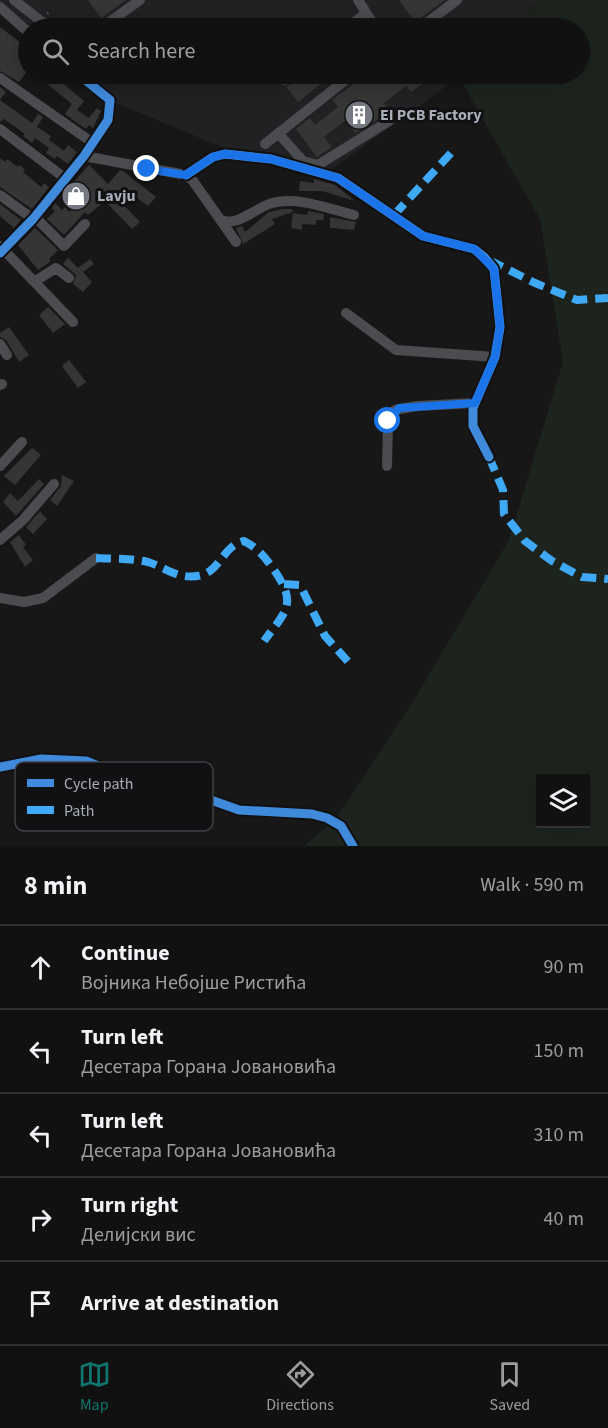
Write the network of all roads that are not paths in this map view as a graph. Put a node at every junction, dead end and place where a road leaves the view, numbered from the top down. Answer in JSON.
{"nodes":[{"id":1,"x":14,"y":0,"type":"edge"},
{"id":2,"x":140,"y":0,"type":"edge"},
{"id":3,"x":358,"y":0,"type":"edge"},
{"id":4,"x":458,"y":0,"type":"edge"},
{"id":5,"x":0,"y":8,"type":"edge"},
{"id":6,"x":366,"y":13,"type":"junction"},
{"id":7,"x":36,"y":18,"type":"edge"},
{"id":8,"x":111,"y":18,"type":"edge"},
{"id":9,"x":360,"y":18,"type":"edge"},
{"id":10,"x":369,"y":18,"type":"edge"},
{"id":11,"x":434,"y":18,"type":"edge"},
{"id":12,"x":18,"y":23,"type":"edge"},
{"id":13,"x":0,"y":78,"type":"edge"},
{"id":14,"x":90,"y":84,"type":"edge"},
{"id":15,"x":340,"y":84,"type":"edge"},
{"id":16,"x":389,"y":121,"type":"dead end"},
{"id":17,"x":0,"y":129,"type":"edge"},
{"id":18,"x":278,"y":134,"type":"junction"},
{"id":19,"x":93,"y":143,"type":"junction"},
{"id":20,"x":265,"y":144,"type":"dead end"},
{"id":21,"x":84,"y":156,"type":"junction"},
{"id":22,"x":186,"y":175,"type":"junction"},
{"id":23,"x":66,"y":179,"type":"junction"},
{"id":24,"x":0,"y":195,"type":"edge"},
{"id":25,"x":354,"y":215,"type":"dead end"},
{"id":26,"x":34,"y":218,"type":"junction"},
{"id":27,"x":220,"y":220,"type":"junction"},
{"id":28,"x":85,"y":224,"type":"dead end"},
{"id":29,"x":236,"y":242,"type":"dead end"},
{"id":30,"x":2,"y":250,"type":"edge"},
{"id":31,"x":69,"y":279,"type":"dead end"},
{"id":32,"x":32,"y":280,"type":"junction"},
{"id":33,"x":346,"y":313,"type":"dead end"},
{"id":34,"x":73,"y":322,"type":"dead end"},
{"id":35,"x":0,"y":344,"type":"edge"},
{"id":36,"x":7,"y":355,"type":"dead end"},
{"id":37,"x":495,"y":357,"type":"junction"},
{"id":38,"x":475,"y":403,"type":"junction"},
{"id":39,"x":22,"y":442,"type":"dead end"},
{"id":40,"x":489,"y":457,"type":"dead end"},
{"id":41,"x":0,"y":466,"type":"edge"},
{"id":42,"x":387,"y":466,"type":"dead end"},
{"id":43,"x":54,"y":484,"type":"dead end"},
{"id":44,"x":0,"y":540,"type":"edge"},
{"id":45,"x":96,"y":558,"type":"dead end"},
{"id":46,"x":0,"y":598,"type":"edge"},
{"id":47,"x":26,"y":762,"type":"edge"},
{"id":48,"x":89,"y":762,"type":"edge"},
{"id":49,"x":15,"y":764,"type":"edge"},
{"id":50,"x":0,"y":767,"type":"edge"},
{"id":51,"x":213,"y":801,"type":"edge"},
{"id":52,"x":353,"y":846,"type":"edge"}],
"edges":[{"from":1,"to":7,"type":"street"},
{"from":2,"to":8,"type":"street"},
{"from":3,"to":6,"type":"street"},
{"from":4,"to":11,"type":"street"},
{"from":5,"to":12,"type":"street"},
{"from":6,"to":9,"type":"street"},
{"from":6,"to":10,"type":"street"},
{"from":13,"to":19,"type":"street"},
{"from":14,"to":19,"type":"street"},
{"from":15,"to":18,"type":"street"},
{"from":16,"to":18,"type":"street"},
{"from":17,"to":23,"type":"street"},
{"from":18,"to":20,"type":"street"},
{"from":19,"to":21,"type":"street"},
{"from":21,"to":22,"type":"street"},
{"from":21,"to":23,"type":"street"},
{"from":22,"to":27,"type":"street"},
{"from":22,"to":37,"type":"street"},
{"from":23,"to":26,"type":"street"},
{"from":24,"to":26,"type":"street"},
{"from":25,"to":27,"type":"street"},
{"from":26,"to":28,"type":"street"},
{"from":26,"to":30,"type":"street"},
{"from":27,"to":29,"type":"street"},
{"from":30,"to":32,"type":"street"},
{"from":31,"to":32,"type":"street"},
{"from":32,"to":34,"type":"street"},
{"from":33,"to":37,"type":"street"},
{"from":35,"to":36,"type":"street"},
{"from":37,"to":38,"type":"street"},
{"from":38,"to":40,"type":"street"},
{"from":38,"to":42,"type":"street"},
{"from":39,"to":41,"type":"street"},
{"from":43,"to":44,"type":"street"},
{"from":45,"to":46,"type":"street"},
{"from":47,"to":48,"type":"street"},
{"from":49,"to":50,"type":"street"},
{"from":51,"to":52,"type":"street"}]}
